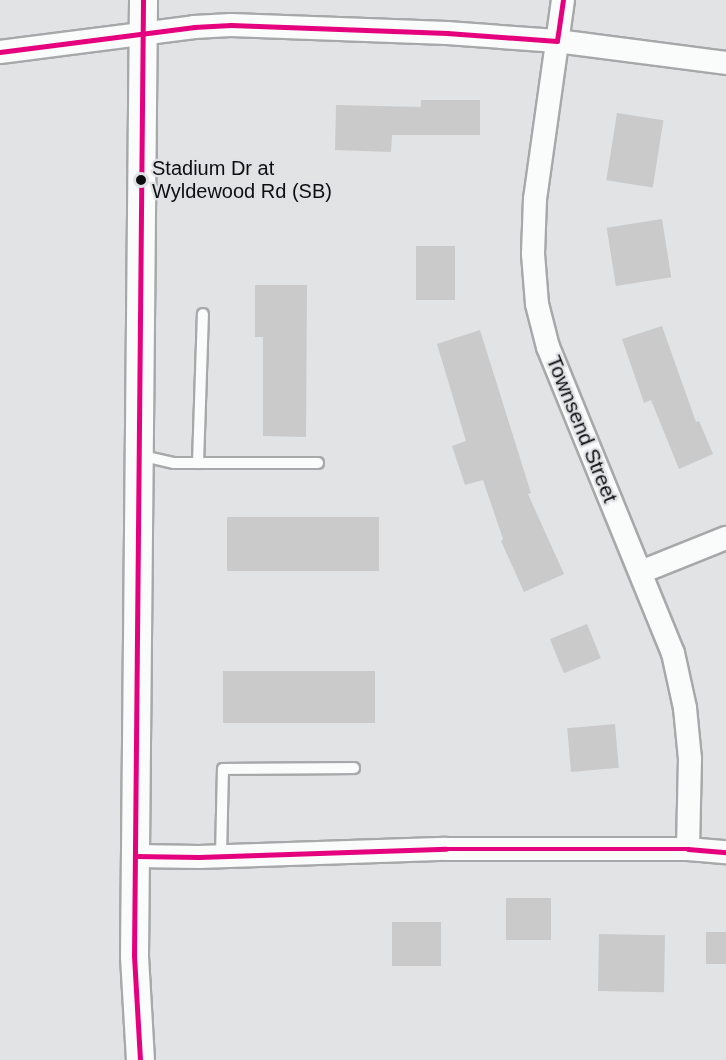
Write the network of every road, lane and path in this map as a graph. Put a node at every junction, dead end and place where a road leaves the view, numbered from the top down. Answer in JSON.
{"nodes":[{"id":1,"x":143,"y":0,"type":"edge"},
{"id":2,"x":563,"y":0,"type":"edge"},
{"id":3,"x":142,"y":34,"type":"junction"},
{"id":4,"x":557,"y":41,"type":"junction"},
{"id":5,"x":0,"y":52,"type":"edge"},
{"id":6,"x":726,"y":63,"type":"edge"},
{"id":7,"x":203,"y":314,"type":"dead end"},
{"id":8,"x":139,"y":455,"type":"junction"},
{"id":9,"x":198,"y":463,"type":"junction"},
{"id":10,"x":318,"y":463,"type":"dead end"},
{"id":11,"x":726,"y":538,"type":"edge"},
{"id":12,"x":641,"y":572,"type":"junction"},
{"id":13,"x":354,"y":768,"type":"dead end"},
{"id":14,"x":688,"y":849,"type":"junction"},
{"id":15,"x":726,"y":852,"type":"edge"},
{"id":16,"x":135,"y":856,"type":"junction"},
{"id":17,"x":221,"y":856,"type":"junction"},
{"id":18,"x":140,"y":1060,"type":"edge"}],
"edges":[{"from":1,"to":3,"type":"street"},
{"from":2,"to":4,"type":"street","name":"Townsend Street"},
{"from":3,"to":4,"type":"street"},
{"from":3,"to":5,"type":"street"},
{"from":3,"to":8,"type":"street"},
{"from":4,"to":6,"type":"street"},
{"from":4,"to":12,"type":"street","name":"Townsend Street"},
{"from":7,"to":9,"type":"lane"},
{"from":8,"to":9,"type":"lane"},
{"from":8,"to":16,"type":"street"},
{"from":9,"to":10,"type":"lane"},
{"from":11,"to":12,"type":"street"},
{"from":12,"to":14,"type":"street","name":"Townsend Street"},
{"from":13,"to":17,"type":"lane"},
{"from":14,"to":15,"type":"street"},
{"from":14,"to":17,"type":"street"},
{"from":16,"to":17,"type":"street"},
{"from":16,"to":18,"type":"street"}]}
